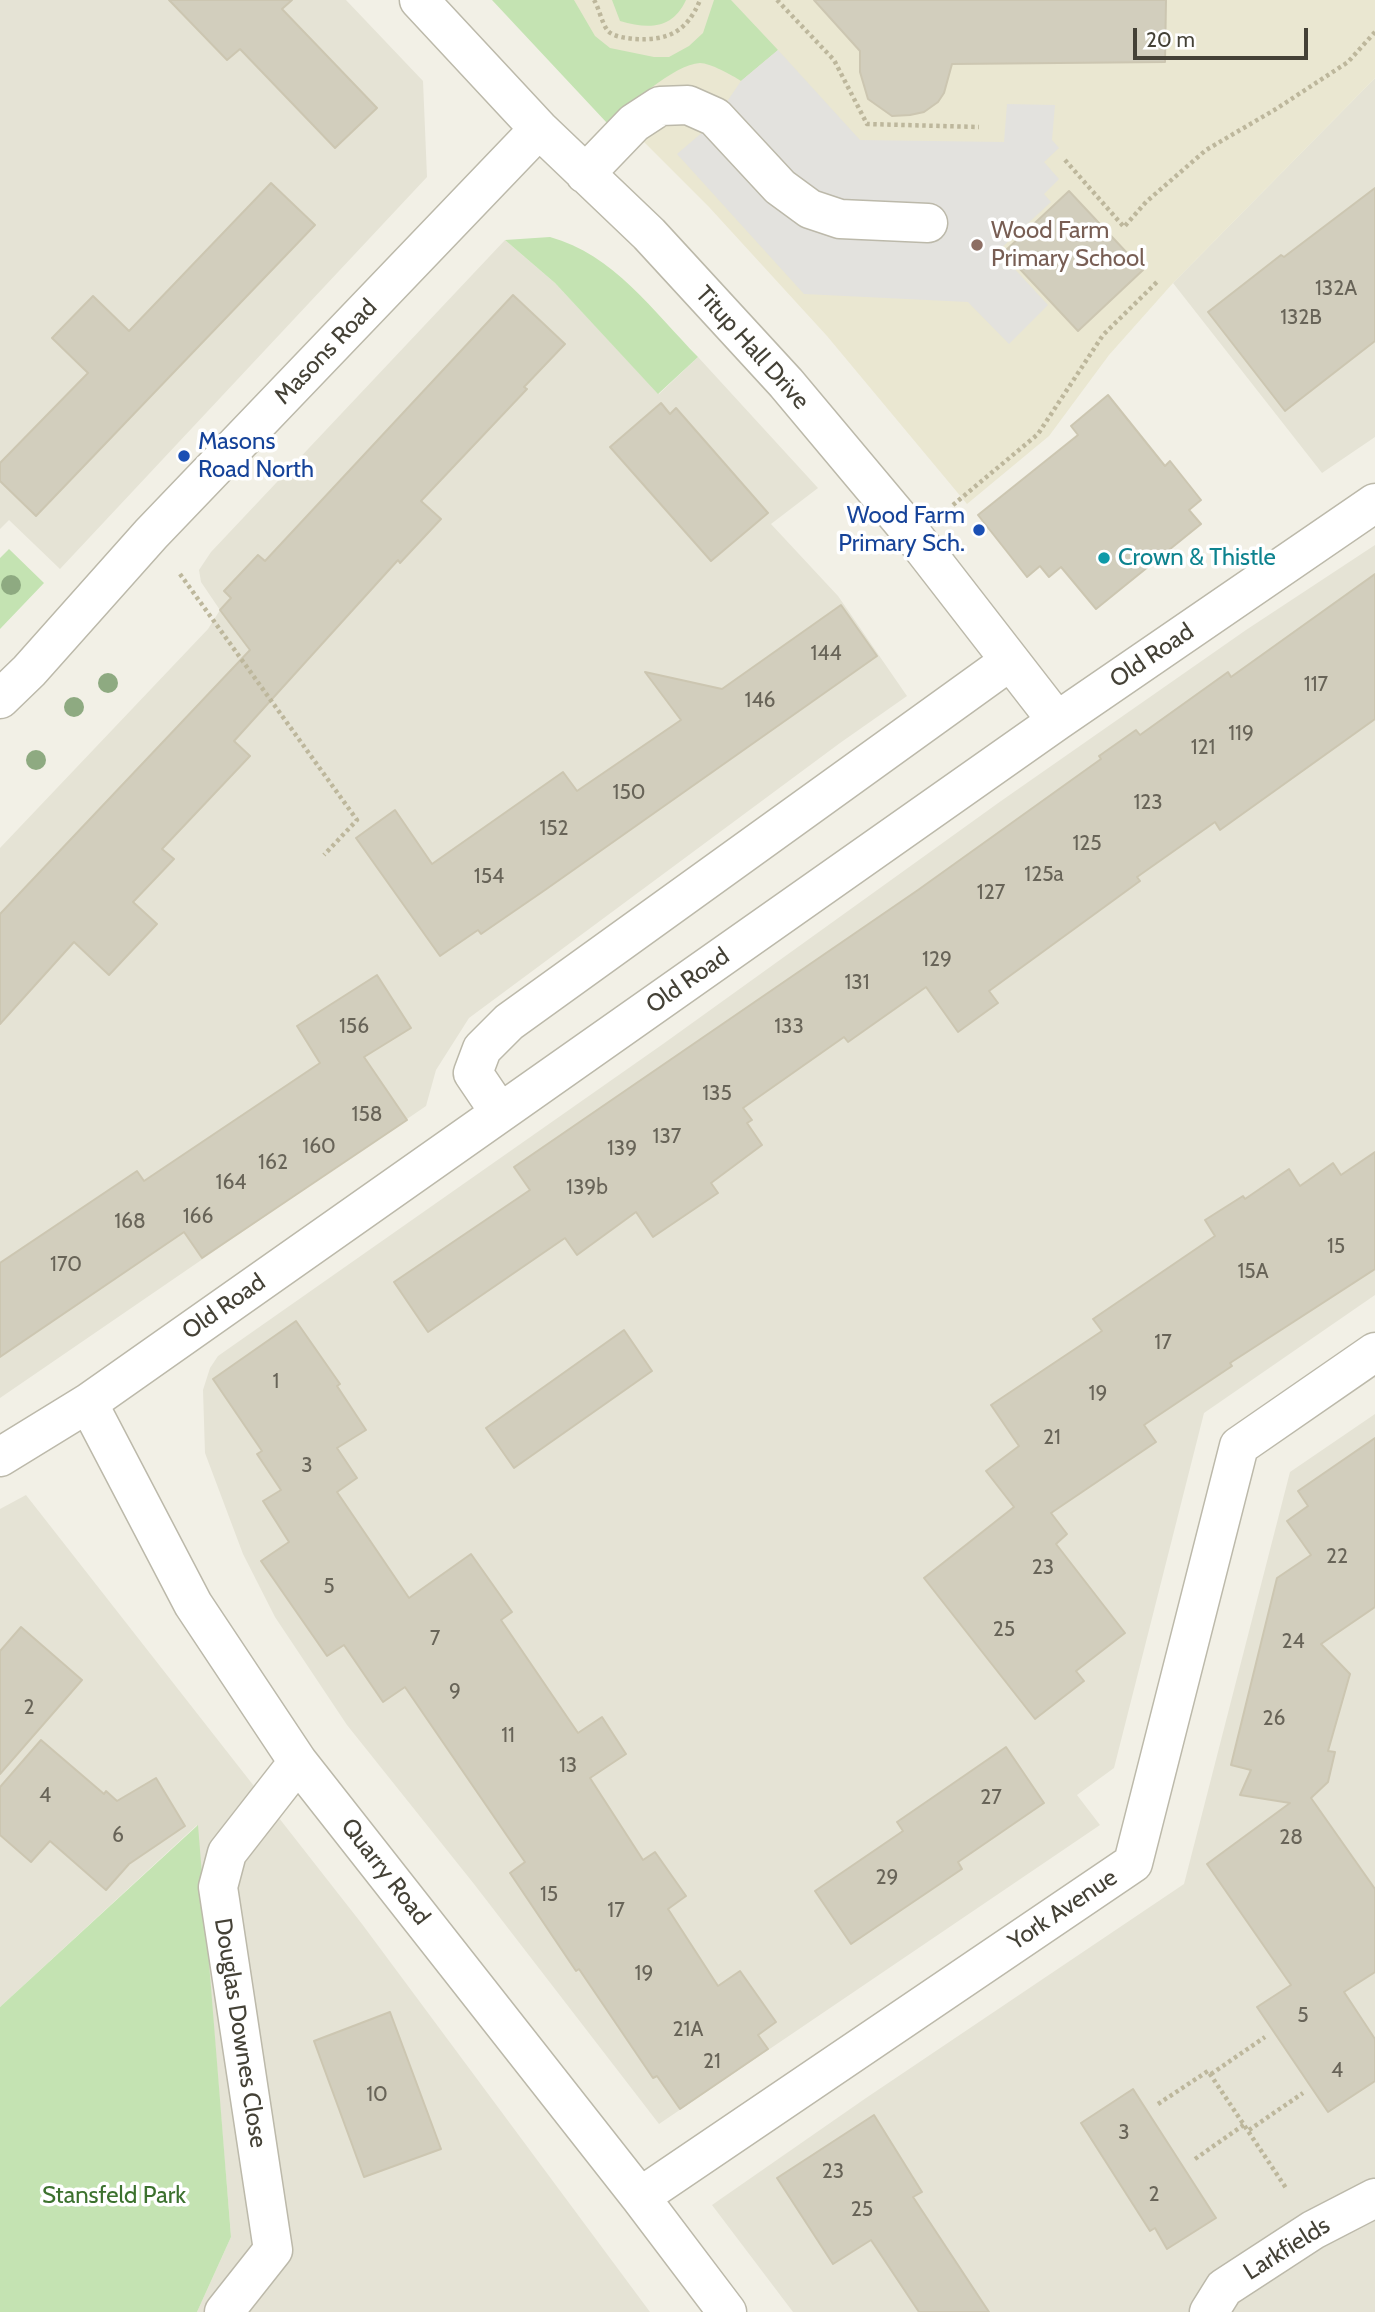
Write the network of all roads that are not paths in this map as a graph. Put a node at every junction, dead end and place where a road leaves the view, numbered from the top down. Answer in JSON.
{"nodes":[{"id":1,"x":419,"y":0,"type":"edge"},
{"id":2,"x":540,"y":129,"type":"junction"},
{"id":3,"x":585,"y":174,"type":"junction"},
{"id":4,"x":928,"y":223,"type":"dead end"},
{"id":5,"x":1375,"y":503,"type":"edge"},
{"id":6,"x":1010,"y":661,"type":"junction"},
{"id":7,"x":0,"y":699,"type":"edge"},
{"id":8,"x":1057,"y":721,"type":"junction"},
{"id":9,"x":500,"y":1114,"type":"junction"},
{"id":10,"x":1375,"y":1352,"type":"edge"},
{"id":11,"x":88,"y":1403,"type":"junction"},
{"id":12,"x":0,"y":1458,"type":"edge"},
{"id":13,"x":298,"y":1762,"type":"junction"},
{"id":14,"x":640,"y":2197,"type":"junction"},
{"id":15,"x":1375,"y":2197,"type":"edge"},
{"id":16,"x":224,"y":2312,"type":"edge"},
{"id":17,"x":727,"y":2312,"type":"edge"},
{"id":18,"x":1209,"y":2312,"type":"edge"}],
"edges":[{"from":1,"to":2,"type":"street","name":"Titup Hall Drive"},
{"from":2,"to":3,"type":"street","name":"Titup Hall Drive"},
{"from":2,"to":7,"type":"street","name":"Masons Road"},
{"from":3,"to":4,"type":"street"},
{"from":3,"to":6,"type":"street","name":"Titup Hall Drive"},
{"from":5,"to":8,"type":"street","name":"Old Road"},
{"from":6,"to":8,"type":"street","name":"Titup Hall Drive"},
{"from":6,"to":9,"type":"street"},
{"from":8,"to":9,"type":"street","name":"Old Road"},
{"from":9,"to":11,"type":"street","name":"Old Road"},
{"from":10,"to":14,"type":"street","name":"York Avenue"},
{"from":11,"to":12,"type":"street","name":"Old Road"},
{"from":11,"to":13,"type":"street","name":"Quarry Road"},
{"from":13,"to":14,"type":"street","name":"Quarry Road"},
{"from":13,"to":16,"type":"street","name":"Douglas Downes Close"},
{"from":14,"to":17,"type":"street","name":"Quarry Road"},
{"from":15,"to":18,"type":"street","name":"Larkfields"}]}
